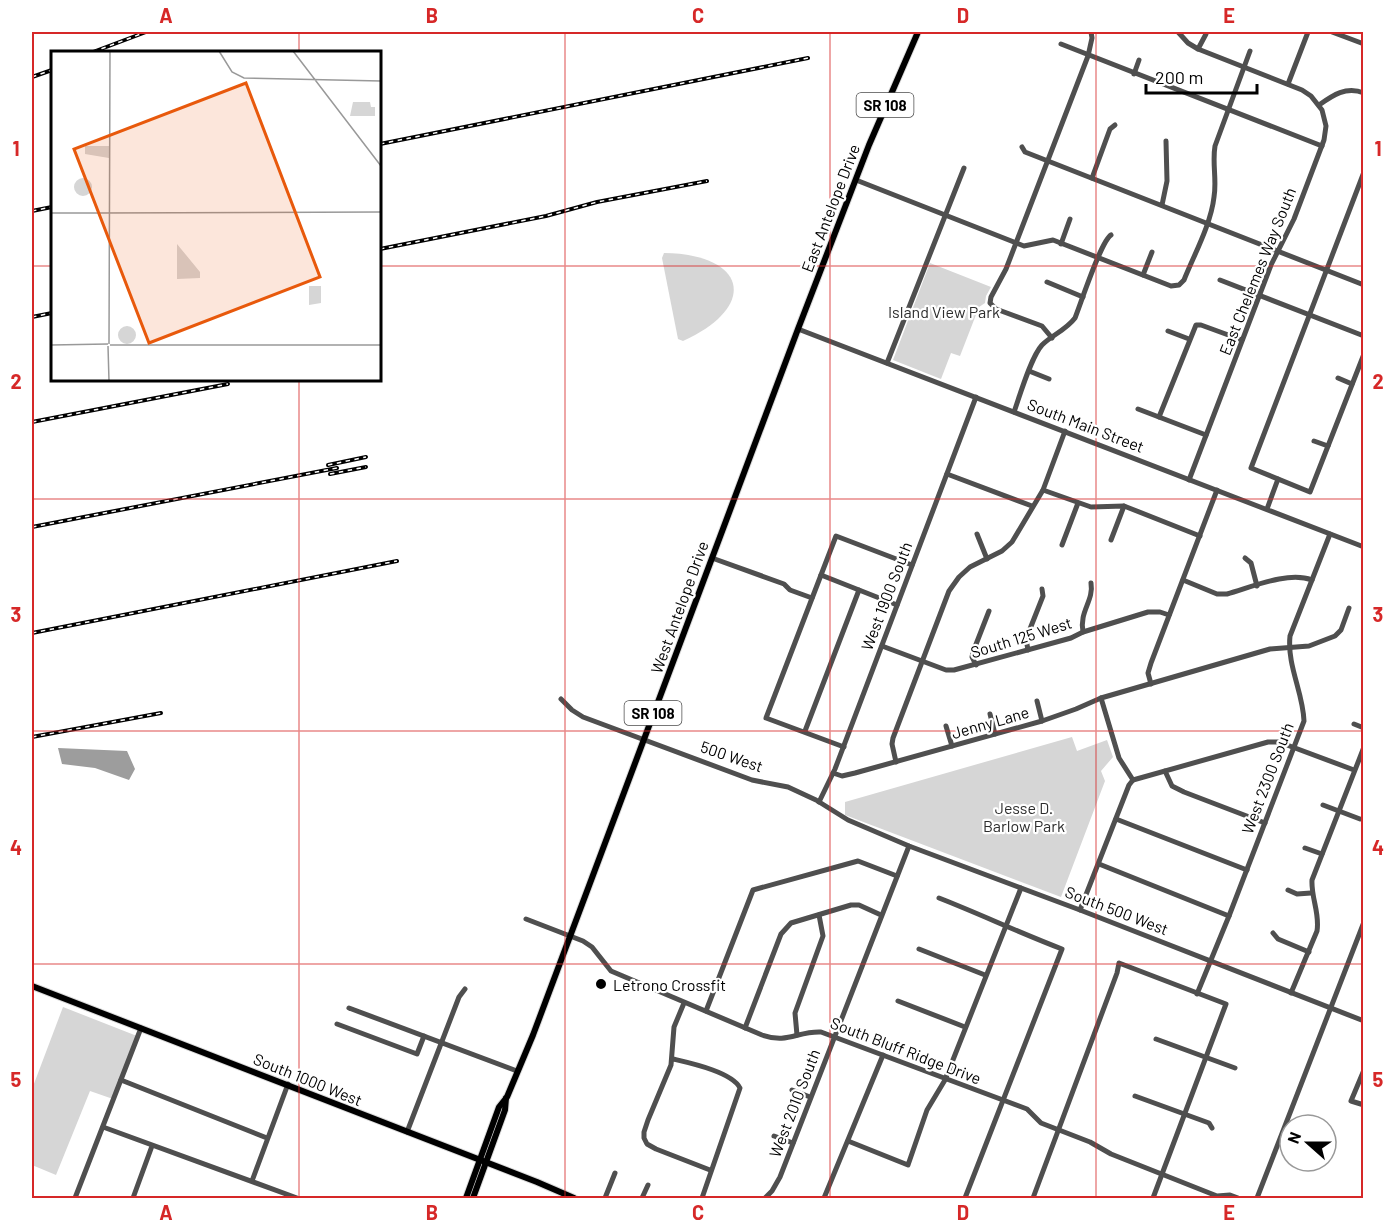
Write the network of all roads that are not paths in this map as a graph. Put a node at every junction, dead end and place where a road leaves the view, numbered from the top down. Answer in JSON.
{"nodes":[{"id":1,"x":918,"y":32,"type":"edge"},
{"id":2,"x":1091,"y":32,"type":"edge"},
{"id":3,"x":1178,"y":32,"type":"edge"},
{"id":4,"x":1308,"y":32,"type":"edge"},
{"id":5,"x":1332,"y":32,"type":"edge"},
{"id":6,"x":1206,"y":34,"type":"dead end"},
{"id":7,"x":1061,"y":44,"type":"dead end"},
{"id":8,"x":1364,"y":44,"type":"edge"},
{"id":9,"x":1198,"y":49,"type":"junction"},
{"id":10,"x":1250,"y":51,"type":"dead end"},
{"id":11,"x":1088,"y":56,"type":"junction"},
{"id":12,"x":1139,"y":60,"type":"dead end"},
{"id":13,"x":1244,"y":67,"type":"junction"},
{"id":14,"x":1134,"y":74,"type":"junction"},
{"id":15,"x":1288,"y":84,"type":"junction"},
{"id":16,"x":1364,"y":93,"type":"edge"},
{"id":17,"x":1319,"y":105,"type":"junction"},
{"id":18,"x":1227,"y":110,"type":"junction"},
{"id":19,"x":1115,"y":125,"type":"dead end"},
{"id":20,"x":1166,"y":141,"type":"dead end"},
{"id":21,"x":1322,"y":146,"type":"junction"},
{"id":22,"x":1022,"y":147,"type":"dead end"},
{"id":23,"x":1048,"y":160,"type":"junction"},
{"id":24,"x":964,"y":168,"type":"dead end"},
{"id":25,"x":1364,"y":172,"type":"edge"},
{"id":26,"x":1092,"y":178,"type":"junction"},
{"id":27,"x":856,"y":180,"type":"junction"},
{"id":28,"x":1162,"y":205,"type":"junction"},
{"id":29,"x":945,"y":215,"type":"junction"},
{"id":30,"x":1070,"y":219,"type":"dead end"},
{"id":31,"x":1207,"y":222,"type":"junction"},
{"id":32,"x":1111,"y":235,"type":"dead end"},
{"id":33,"x":1016,"y":243,"type":"junction"},
{"id":34,"x":1061,"y":244,"type":"junction"},
{"id":35,"x":1278,"y":250,"type":"junction"},
{"id":36,"x":1152,"y":252,"type":"dead end"},
{"id":37,"x":1098,"y":258,"type":"junction"},
{"id":38,"x":1325,"y":271,"type":"junction"},
{"id":39,"x":1143,"y":275,"type":"junction"},
{"id":40,"x":1220,"y":280,"type":"dead end"},
{"id":41,"x":1047,"y":282,"type":"dead end"},
{"id":42,"x":1364,"y":285,"type":"edge"},
{"id":43,"x":1260,"y":295,"type":"junction"},
{"id":44,"x":1083,"y":297,"type":"junction"},
{"id":45,"x":1308,"y":315,"type":"junction"},
{"id":46,"x":798,"y":328,"type":"junction"},
{"id":47,"x":1168,"y":331,"type":"dead end"},
{"id":48,"x":1364,"y":336,"type":"edge"},
{"id":49,"x":1052,"y":338,"type":"junction"},
{"id":50,"x":1189,"y":339,"type":"junction"},
{"id":51,"x":1242,"y":340,"type":"junction"},
{"id":52,"x":1364,"y":354,"type":"edge"},
{"id":53,"x":887,"y":363,"type":"junction"},
{"id":54,"x":1029,"y":371,"type":"junction"},
{"id":55,"x":1338,"y":378,"type":"dead end"},
{"id":56,"x":1049,"y":379,"type":"dead end"},
{"id":57,"x":1352,"y":384,"type":"junction"},
{"id":58,"x":976,"y":397,"type":"junction"},
{"id":59,"x":1138,"y":409,"type":"dead end"},
{"id":60,"x":1014,"y":412,"type":"junction"},
{"id":61,"x":1159,"y":417,"type":"junction"},
{"id":62,"x":1065,"y":431,"type":"junction"},
{"id":63,"x":1206,"y":435,"type":"junction"},
{"id":64,"x":1314,"y":441,"type":"dead end"},
{"id":65,"x":1328,"y":446,"type":"junction"},
{"id":66,"x":947,"y":474,"type":"junction"},
{"id":67,"x":1278,"y":479,"type":"junction"},
{"id":68,"x":1189,"y":480,"type":"junction"},
{"id":69,"x":1043,"y":490,"type":"junction"},
{"id":70,"x":1217,"y":490,"type":"junction"},
{"id":71,"x":1078,"y":503,"type":"junction"},
{"id":72,"x":1032,"y":506,"type":"junction"},
{"id":73,"x":1124,"y":506,"type":"junction"},
{"id":74,"x":1267,"y":509,"type":"junction"},
{"id":75,"x":977,"y":534,"type":"dead end"},
{"id":76,"x":1330,"y":534,"type":"junction"},
{"id":77,"x":1200,"y":536,"type":"junction"},
{"id":78,"x":1112,"y":540,"type":"dead end"},
{"id":79,"x":1062,"y":545,"type":"dead end"},
{"id":80,"x":1364,"y":547,"type":"edge"},
{"id":81,"x":712,"y":558,"type":"junction"},
{"id":82,"x":1245,"y":558,"type":"dead end"},
{"id":83,"x":987,"y":559,"type":"junction"},
{"id":84,"x":912,"y":565,"type":"junction"},
{"id":85,"x":821,"y":575,"type":"junction"},
{"id":86,"x":1183,"y":580,"type":"junction"},
{"id":87,"x":1312,"y":580,"type":"junction"},
{"id":88,"x":1091,"y":583,"type":"dead end"},
{"id":89,"x":1257,"y":586,"type":"junction"},
{"id":90,"x":1042,"y":589,"type":"dead end"},
{"id":91,"x":859,"y":590,"type":"junction"},
{"id":92,"x":812,"y":598,"type":"junction"},
{"id":93,"x":897,"y":605,"type":"junction"},
{"id":94,"x":1349,"y":608,"type":"dead end"},
{"id":95,"x":989,"y":611,"type":"dead end"},
{"id":96,"x":1169,"y":615,"type":"junction"},
{"id":97,"x":1083,"y":632,"type":"junction"},
{"id":98,"x":882,"y":646,"type":"junction"},
{"id":99,"x":1289,"y":648,"type":"junction"},
{"id":100,"x":1028,"y":650,"type":"junction"},
{"id":101,"x":922,"y":661,"type":"junction"},
{"id":102,"x":976,"y":665,"type":"junction"},
{"id":103,"x":1151,"y":684,"type":"junction"},
{"id":104,"x":1101,"y":698,"type":"junction"},
{"id":105,"x":561,"y":699,"type":"dead end"},
{"id":106,"x":1037,"y":701,"type":"dead end"},
{"id":107,"x":990,"y":714,"type":"dead end"},
{"id":108,"x":1042,"y":721,"type":"junction"},
{"id":109,"x":1354,"y":724,"type":"dead end"},
{"id":110,"x":946,"y":726,"type":"dead end"},
{"id":111,"x":1364,"y":728,"type":"edge"},
{"id":112,"x":805,"y":731,"type":"junction"},
{"id":113,"x":995,"y":734,"type":"junction"},
{"id":114,"x":644,"y":738,"type":"junction"},
{"id":115,"x":952,"y":746,"type":"junction"},
{"id":116,"x":844,"y":747,"type":"junction"},
{"id":117,"x":1294,"y":747,"type":"junction"},
{"id":118,"x":1364,"y":747,"type":"edge"},
{"id":119,"x":896,"y":762,"type":"junction"},
{"id":120,"x":1354,"y":770,"type":"junction"},
{"id":121,"x":1165,"y":771,"type":"junction"},
{"id":122,"x":833,"y":773,"type":"junction"},
{"id":123,"x":1133,"y":780,"type":"junction"},
{"id":124,"x":819,"y":802,"type":"junction"},
{"id":125,"x":1323,"y":805,"type":"dead end"},
{"id":126,"x":1339,"y":811,"type":"junction"},
{"id":127,"x":1116,"y":819,"type":"junction"},
{"id":128,"x":1360,"y":819,"type":"dead end"},
{"id":129,"x":1265,"y":823,"type":"junction"},
{"id":130,"x":860,"y":826,"type":"joint"},
{"id":131,"x":909,"y":846,"type":"junction"},
{"id":132,"x":1305,"y":848,"type":"dead end"},
{"id":133,"x":1322,"y":854,"type":"junction"},
{"id":134,"x":1099,"y":864,"type":"junction"},
{"id":135,"x":1247,"y":870,"type":"junction"},
{"id":136,"x":897,"y":876,"type":"junction"},
{"id":137,"x":1021,"y":888,"type":"junction"},
{"id":138,"x":1288,"y":890,"type":"dead end"},
{"id":139,"x":1311,"y":893,"type":"junction"},
{"id":140,"x":939,"y":898,"type":"dead end"},
{"id":141,"x":1080,"y":910,"type":"junction"},
{"id":142,"x":819,"y":915,"type":"junction"},
{"id":143,"x":880,"y":915,"type":"junction"},
{"id":144,"x":1229,"y":916,"type":"junction"},
{"id":145,"x":526,"y":919,"type":"dead end"},
{"id":146,"x":1364,"y":922,"type":"edge"},
{"id":147,"x":1005,"y":925,"type":"junction"},
{"id":148,"x":1273,"y":933,"type":"dead end"},
{"id":149,"x":570,"y":936,"type":"junction"},
{"id":150,"x":919,"y":949,"type":"dead end"},
{"id":151,"x":1309,"y":952,"type":"junction"},
{"id":152,"x":1210,"y":961,"type":"junction"},
{"id":153,"x":985,"y":975,"type":"junction"},
{"id":154,"x":32,"y":986,"type":"edge"},
{"id":155,"x":465,"y":989,"type":"dead end"},
{"id":156,"x":1291,"y":993,"type":"junction"},
{"id":157,"x":1197,"y":994,"type":"junction"},
{"id":158,"x":898,"y":1001,"type":"dead end"},
{"id":159,"x":684,"y":1003,"type":"junction"},
{"id":160,"x":349,"y":1008,"type":"dead end"},
{"id":161,"x":1330,"y":1008,"type":"junction"},
{"id":162,"x":706,"y":1011,"type":"junction"},
{"id":163,"x":1364,"y":1021,"type":"edge"},
{"id":164,"x":337,"y":1024,"type":"dead end"},
{"id":165,"x":965,"y":1027,"type":"junction"},
{"id":166,"x":141,"y":1028,"type":"junction"},
{"id":167,"x":745,"y":1028,"type":"junction"},
{"id":168,"x":797,"y":1035,"type":"junction"},
{"id":169,"x":424,"y":1036,"type":"junction"},
{"id":170,"x":834,"y":1037,"type":"junction"},
{"id":171,"x":1156,"y":1039,"type":"dead end"},
{"id":172,"x":441,"y":1042,"type":"junction"},
{"id":173,"x":883,"y":1055,"type":"junction"},
{"id":174,"x":1206,"y":1057,"type":"junction"},
{"id":175,"x":673,"y":1059,"type":"junction"},
{"id":176,"x":1235,"y":1068,"type":"dead end"},
{"id":177,"x":1364,"y":1070,"type":"edge"},
{"id":178,"x":517,"y":1071,"type":"junction"},
{"id":179,"x":121,"y":1080,"type":"junction"},
{"id":180,"x":945,"y":1080,"type":"junction"},
{"id":181,"x":288,"y":1084,"type":"junction"},
{"id":182,"x":792,"y":1090,"type":"dead end"},
{"id":183,"x":1135,"y":1096,"type":"dead end"},
{"id":184,"x":810,"y":1097,"type":"junction"},
{"id":185,"x":1002,"y":1101,"type":"junction"},
{"id":186,"x":1364,"y":1105,"type":"edge"},
{"id":187,"x":1184,"y":1115,"type":"junction"},
{"id":188,"x":103,"y":1127,"type":"junction"},
{"id":189,"x":1212,"y":1128,"type":"dead end"},
{"id":190,"x":1059,"y":1130,"type":"junction"},
{"id":191,"x":407,"y":1132,"type":"junction"},
{"id":192,"x":774,"y":1136,"type":"dead end"},
{"id":193,"x":267,"y":1138,"type":"junction"},
{"id":194,"x":848,"y":1141,"type":"junction"},
{"id":195,"x":793,"y":1143,"type":"junction"},
{"id":196,"x":152,"y":1146,"type":"junction"},
{"id":197,"x":482,"y":1161,"type":"junction"},
{"id":198,"x":710,"y":1170,"type":"junction"},
{"id":199,"x":615,"y":1173,"type":"dead end"},
{"id":200,"x":1162,"y":1175,"type":"junction"},
{"id":201,"x":252,"y":1181,"type":"junction"},
{"id":202,"x":648,"y":1185,"type":"dead end"},
{"id":203,"x":75,"y":1198,"type":"edge"},
{"id":204,"x":133,"y":1198,"type":"edge"},
{"id":205,"x":297,"y":1198,"type":"edge"},
{"id":206,"x":466,"y":1198,"type":"edge"},
{"id":207,"x":473,"y":1198,"type":"edge"},
{"id":208,"x":574,"y":1198,"type":"edge"},
{"id":209,"x":605,"y":1198,"type":"edge"},
{"id":210,"x":642,"y":1198,"type":"edge"},
{"id":211,"x":702,"y":1198,"type":"edge"},
{"id":212,"x":765,"y":1198,"type":"edge"},
{"id":213,"x":824,"y":1198,"type":"edge"},
{"id":214,"x":965,"y":1198,"type":"edge"},
{"id":215,"x":1033,"y":1198,"type":"edge"},
{"id":216,"x":1153,"y":1198,"type":"edge"},
{"id":217,"x":1238,"y":1198,"type":"edge"},
{"id":218,"x":1257,"y":1198,"type":"edge"}],
"edges":[{"from":1,"to":27,"type":"main road","name":"East Antelope Drive","number":"SR 108"},
{"from":2,"to":11,"type":"street"},
{"from":3,"to":9,"type":"street"},
{"from":4,"to":15,"type":"street"},
{"from":5,"to":8,"type":"street"},
{"from":6,"to":9,"type":"street"},
{"from":7,"to":11,"type":"street"},
{"from":9,"to":13,"type":"street"},
{"from":10,"to":13,"type":"street"},
{"from":11,"to":14,"type":"street"},
{"from":11,"to":23,"type":"street"},
{"from":12,"to":14,"type":"street"},
{"from":13,"to":15,"type":"street"},
{"from":13,"to":18,"type":"street"},
{"from":14,"to":18,"type":"street"},
{"from":15,"to":17,"type":"street"},
{"from":16,"to":17,"type":"street"},
{"from":17,"to":21,"type":"street","name":"East Chelemes Way South"},
{"from":18,"to":21,"type":"street"},
{"from":18,"to":31,"type":"street"},
{"from":19,"to":26,"type":"street"},
{"from":20,"to":28,"type":"street"},
{"from":21,"to":35,"type":"street","name":"East Chelemes Way South"},
{"from":22,"to":23,"type":"street"},
{"from":23,"to":26,"type":"street"},
{"from":23,"to":33,"type":"street"},
{"from":24,"to":29,"type":"street"},
{"from":25,"to":38,"type":"street"},
{"from":26,"to":28,"type":"street"},
{"from":27,"to":29,"type":"street"},
{"from":27,"to":46,"type":"main road","name":"East Antelope Drive","number":"SR 108"},
{"from":28,"to":31,"type":"street"},
{"from":29,"to":33,"type":"street"},
{"from":29,"to":53,"type":"street"},
{"from":30,"to":34,"type":"street"},
{"from":31,"to":35,"type":"street"},
{"from":31,"to":39,"type":"street"},
{"from":32,"to":37,"type":"street"},
{"from":33,"to":34,"type":"street"},
{"from":33,"to":49,"type":"street"},
{"from":34,"to":37,"type":"street"},
{"from":35,"to":38,"type":"street"},
{"from":35,"to":43,"type":"street","name":"East Chelemes Way South"},
{"from":36,"to":39,"type":"street"},
{"from":37,"to":39,"type":"street"},
{"from":37,"to":44,"type":"street"},
{"from":38,"to":42,"type":"street"},
{"from":38,"to":45,"type":"street"},
{"from":40,"to":43,"type":"street"},
{"from":41,"to":44,"type":"street"},
{"from":43,"to":45,"type":"street"},
{"from":43,"to":51,"type":"street","name":"East Chelemes Way South"},
{"from":44,"to":49,"type":"street"},
{"from":45,"to":48,"type":"street"},
{"from":45,"to":67,"type":"street"},
{"from":46,"to":53,"type":"street","name":"South Main Street"},
{"from":46,"to":81,"type":"main road","name":"West Antelope Drive","number":"SR 108"},
{"from":47,"to":50,"type":"street"},
{"from":49,"to":54,"type":"street"},
{"from":50,"to":51,"type":"street"},
{"from":50,"to":61,"type":"street"},
{"from":51,"to":63,"type":"street","name":"East Chelemes Way South"},
{"from":52,"to":57,"type":"street"},
{"from":53,"to":58,"type":"street","name":"South Main Street"},
{"from":54,"to":56,"type":"street"},
{"from":54,"to":60,"type":"street"},
{"from":55,"to":57,"type":"street"},
{"from":57,"to":65,"type":"street"},
{"from":58,"to":60,"type":"street","name":"South Main Street"},
{"from":58,"to":66,"type":"street","name":"West 1900 South"},
{"from":59,"to":61,"type":"street"},
{"from":60,"to":62,"type":"street","name":"South Main Street"},
{"from":61,"to":63,"type":"street"},
{"from":62,"to":68,"type":"street","name":"South Main Street"},
{"from":62,"to":69,"type":"street"},
{"from":63,"to":68,"type":"street","name":"East Chelemes Way South"},
{"from":64,"to":65,"type":"street"},
{"from":65,"to":67,"type":"street"},
{"from":66,"to":72,"type":"street"},
{"from":66,"to":84,"type":"street","name":"West 1900 South"},
{"from":67,"to":74,"type":"street"},
{"from":68,"to":70,"type":"street","name":"South Main Street"},
{"from":69,"to":71,"type":"street"},
{"from":69,"to":72,"type":"street"},
{"from":70,"to":74,"type":"street","name":"South Main Street"},
{"from":70,"to":77,"type":"street"},
{"from":71,"to":73,"type":"street"},
{"from":71,"to":79,"type":"street"},
{"from":72,"to":83,"type":"street"},
{"from":73,"to":77,"type":"street"},
{"from":73,"to":78,"type":"street"},
{"from":74,"to":76,"type":"street","name":"South Main Street"},
{"from":75,"to":83,"type":"street"},
{"from":76,"to":80,"type":"street","name":"South Main Street"},
{"from":76,"to":87,"type":"street","name":"West 2300 South"},
{"from":77,"to":86,"type":"street"},
{"from":81,"to":92,"type":"street"},
{"from":81,"to":114,"type":"main road","name":"West Antelope Drive","number":"SR 108"},
{"from":82,"to":89,"type":"street"},
{"from":83,"to":101,"type":"street"},
{"from":84,"to":85,"type":"street"},
{"from":84,"to":93,"type":"street","name":"West 1900 South"},
{"from":85,"to":91,"type":"street"},
{"from":85,"to":92,"type":"street"},
{"from":86,"to":89,"type":"street"},
{"from":86,"to":96,"type":"street"},
{"from":87,"to":89,"type":"street"},
{"from":87,"to":99,"type":"street","name":"West 2300 South"},
{"from":88,"to":97,"type":"street"},
{"from":90,"to":100,"type":"street"},
{"from":91,"to":93,"type":"street"},
{"from":91,"to":112,"type":"street"},
{"from":92,"to":112,"type":"street"},
{"from":93,"to":98,"type":"street","name":"West 1900 South"},
{"from":94,"to":99,"type":"street","name":"Jenny Lane"},
{"from":95,"to":102,"type":"street"},
{"from":96,"to":97,"type":"street","name":"South 125 West"},
{"from":96,"to":103,"type":"street"},
{"from":97,"to":100,"type":"street","name":"South 125 West"},
{"from":98,"to":101,"type":"street","name":"South 125 West"},
{"from":98,"to":116,"type":"street","name":"West 1900 South"},
{"from":99,"to":103,"type":"street","name":"Jenny Lane"},
{"from":99,"to":117,"type":"street","name":"West 2300 South"},
{"from":100,"to":102,"type":"street","name":"South 125 West"},
{"from":101,"to":102,"type":"street","name":"South 125 West"},
{"from":101,"to":119,"type":"street"},
{"from":103,"to":104,"type":"street","name":"Jenny Lane"},
{"from":104,"to":108,"type":"street","name":"Jenny Lane"},
{"from":104,"to":123,"type":"street"},
{"from":105,"to":114,"type":"street","name":"500 West"},
{"from":106,"to":108,"type":"street"},
{"from":107,"to":113,"type":"street"},
{"from":108,"to":113,"type":"street","name":"Jenny Lane"},
{"from":109,"to":111,"type":"street"},
{"from":110,"to":115,"type":"street"},
{"from":112,"to":116,"type":"street"},
{"from":113,"to":115,"type":"street","name":"Jenny Lane"},
{"from":114,"to":124,"type":"street","name":"500 West"},
{"from":114,"to":149,"type":"main road","name":"West Antelope Drive","number":"SR 108"},
{"from":115,"to":119,"type":"street","name":"Jenny Lane"},
{"from":116,"to":122,"type":"street","name":"West 1900 South"},
{"from":117,"to":120,"type":"street"},
{"from":117,"to":121,"type":"street"},
{"from":117,"to":129,"type":"street","name":"West 2300 South"},
{"from":118,"to":120,"type":"street"},
{"from":119,"to":122,"type":"street","name":"Jenny Lane"},
{"from":120,"to":126,"type":"street"},
{"from":121,"to":123,"type":"street"},
{"from":121,"to":129,"type":"street"},
{"from":122,"to":124,"type":"street","name":"West 1900 South"},
{"from":123,"to":127,"type":"street"},
{"from":124,"to":130,"type":"street","name":"500 West"},
{"from":125,"to":126,"type":"street"},
{"from":126,"to":128,"type":"street"},
{"from":126,"to":133,"type":"street"},
{"from":127,"to":134,"type":"street"},
{"from":127,"to":135,"type":"street"},
{"from":129,"to":135,"type":"street","name":"West 2300 South"},
{"from":130,"to":131,"type":"street","name":"South 500 West"},
{"from":131,"to":136,"type":"street","name":"West 2010 South"},
{"from":131,"to":137,"type":"street","name":"South 500 West"},
{"from":132,"to":133,"type":"street"},
{"from":133,"to":139,"type":"street"},
{"from":134,"to":141,"type":"street"},
{"from":134,"to":144,"type":"street"},
{"from":135,"to":144,"type":"street","name":"West 2300 South"},
{"from":136,"to":143,"type":"street","name":"West 2010 South"},
{"from":136,"to":162,"type":"street"},
{"from":137,"to":141,"type":"street","name":"South 500 West"},
{"from":137,"to":147,"type":"street"},
{"from":138,"to":139,"type":"street"},
{"from":139,"to":151,"type":"street"},
{"from":140,"to":147,"type":"street"},
{"from":141,"to":152,"type":"street","name":"South 500 West"},
{"from":142,"to":143,"type":"street"},
{"from":142,"to":167,"type":"street"},
{"from":142,"to":168,"type":"street"},
{"from":143,"to":170,"type":"street","name":"West 2010 South"},
{"from":144,"to":152,"type":"street","name":"West 2300 South"},
{"from":145,"to":149,"type":"street","name":"South Bluff Ridge Drive"},
{"from":146,"to":161,"type":"street"},
{"from":147,"to":153,"type":"street"},
{"from":147,"to":185,"type":"street"},
{"from":148,"to":151,"type":"street"},
{"from":149,"to":159,"type":"street","name":"South Bluff Ridge Drive"},
{"from":149,"to":178,"type":"main road","name":"West Antelope Drive","number":"SR 108"},
{"from":150,"to":153,"type":"street"},
{"from":151,"to":156,"type":"street"},
{"from":152,"to":156,"type":"street","name":"South 500 West"},
{"from":152,"to":157,"type":"street","name":"West 2300 South"},
{"from":153,"to":165,"type":"street"},
{"from":154,"to":166,"type":"main road","name":"South 1000 West"},
{"from":155,"to":172,"type":"street"},
{"from":156,"to":161,"type":"street","name":"South 500 West"},
{"from":157,"to":174,"type":"street"},
{"from":157,"to":190,"type":"street"},
{"from":158,"to":165,"type":"street"},
{"from":159,"to":162,"type":"street","name":"South Bluff Ridge Drive"},
{"from":159,"to":175,"type":"street"},
{"from":160,"to":169,"type":"street"},
{"from":161,"to":163,"type":"street","name":"South 500 West"},
{"from":161,"to":218,"type":"street"},
{"from":162,"to":167,"type":"street","name":"South Bluff Ridge Drive"},
{"from":164,"to":169,"type":"street"},
{"from":165,"to":180,"type":"street"},
{"from":166,"to":179,"type":"street"},
{"from":166,"to":181,"type":"main road","name":"South 1000 West"},
{"from":167,"to":168,"type":"street","name":"South Bluff Ridge Drive"},
{"from":168,"to":170,"type":"street","name":"South Bluff Ridge Drive"},
{"from":169,"to":172,"type":"street"},
{"from":170,"to":173,"type":"street","name":"South Bluff Ridge Drive"},
{"from":170,"to":184,"type":"street","name":"West 2010 South"},
{"from":171,"to":174,"type":"street"},
{"from":172,"to":178,"type":"street"},
{"from":172,"to":191,"type":"street"},
{"from":173,"to":180,"type":"street","name":"South Bluff Ridge Drive"},
{"from":173,"to":194,"type":"street"},
{"from":174,"to":176,"type":"street"},
{"from":174,"to":187,"type":"street"},
{"from":175,"to":198,"type":"street"},
{"from":175,"to":198,"type":"street"},
{"from":177,"to":186,"type":"street"},
{"from":178,"to":197,"type":"main road","name":"West Antelope Drive","number":"SR 108"},
{"from":179,"to":188,"type":"street"},
{"from":179,"to":193,"type":"street"},
{"from":180,"to":185,"type":"street","name":"South Bluff Ridge Drive"},
{"from":180,"to":194,"type":"street"},
{"from":181,"to":191,"type":"main road","name":"South 1000 West"},
{"from":181,"to":193,"type":"street"},
{"from":182,"to":184,"type":"street"},
{"from":183,"to":187,"type":"street"},
{"from":184,"to":195,"type":"street","name":"West 2010 South"},
{"from":185,"to":190,"type":"street","name":"South Bluff Ridge Drive"},
{"from":185,"to":214,"type":"street"},
{"from":187,"to":189,"type":"street"},
{"from":187,"to":200,"type":"street"},
{"from":188,"to":196,"type":"street"},
{"from":188,"to":203,"type":"street"},
{"from":190,"to":200,"type":"street","name":"South Bluff Ridge Drive"},
{"from":190,"to":215,"type":"street"},
{"from":191,"to":197,"type":"main road","name":"South 1000 West"},
{"from":192,"to":195,"type":"street"},
{"from":193,"to":201,"type":"street"},
{"from":194,"to":213,"type":"street"},
{"from":195,"to":212,"type":"street","name":"West 2010 South"},
{"from":196,"to":201,"type":"street"},
{"from":196,"to":204,"type":"street"},
{"from":197,"to":206,"type":"main road","name":"West Antelope Drive","number":"SR 108"},
{"from":197,"to":207,"type":"main road","name":"West Antelope Drive","number":"SR 108"},
{"from":197,"to":208,"type":"main road","name":"South 1000 West"},
{"from":198,"to":211,"type":"street"},
{"from":199,"to":209,"type":"street"},
{"from":200,"to":216,"type":"street"},
{"from":200,"to":217,"type":"street","name":"South Bluff Ridge Drive"},
{"from":201,"to":205,"type":"street"},
{"from":202,"to":210,"type":"street"}]}
